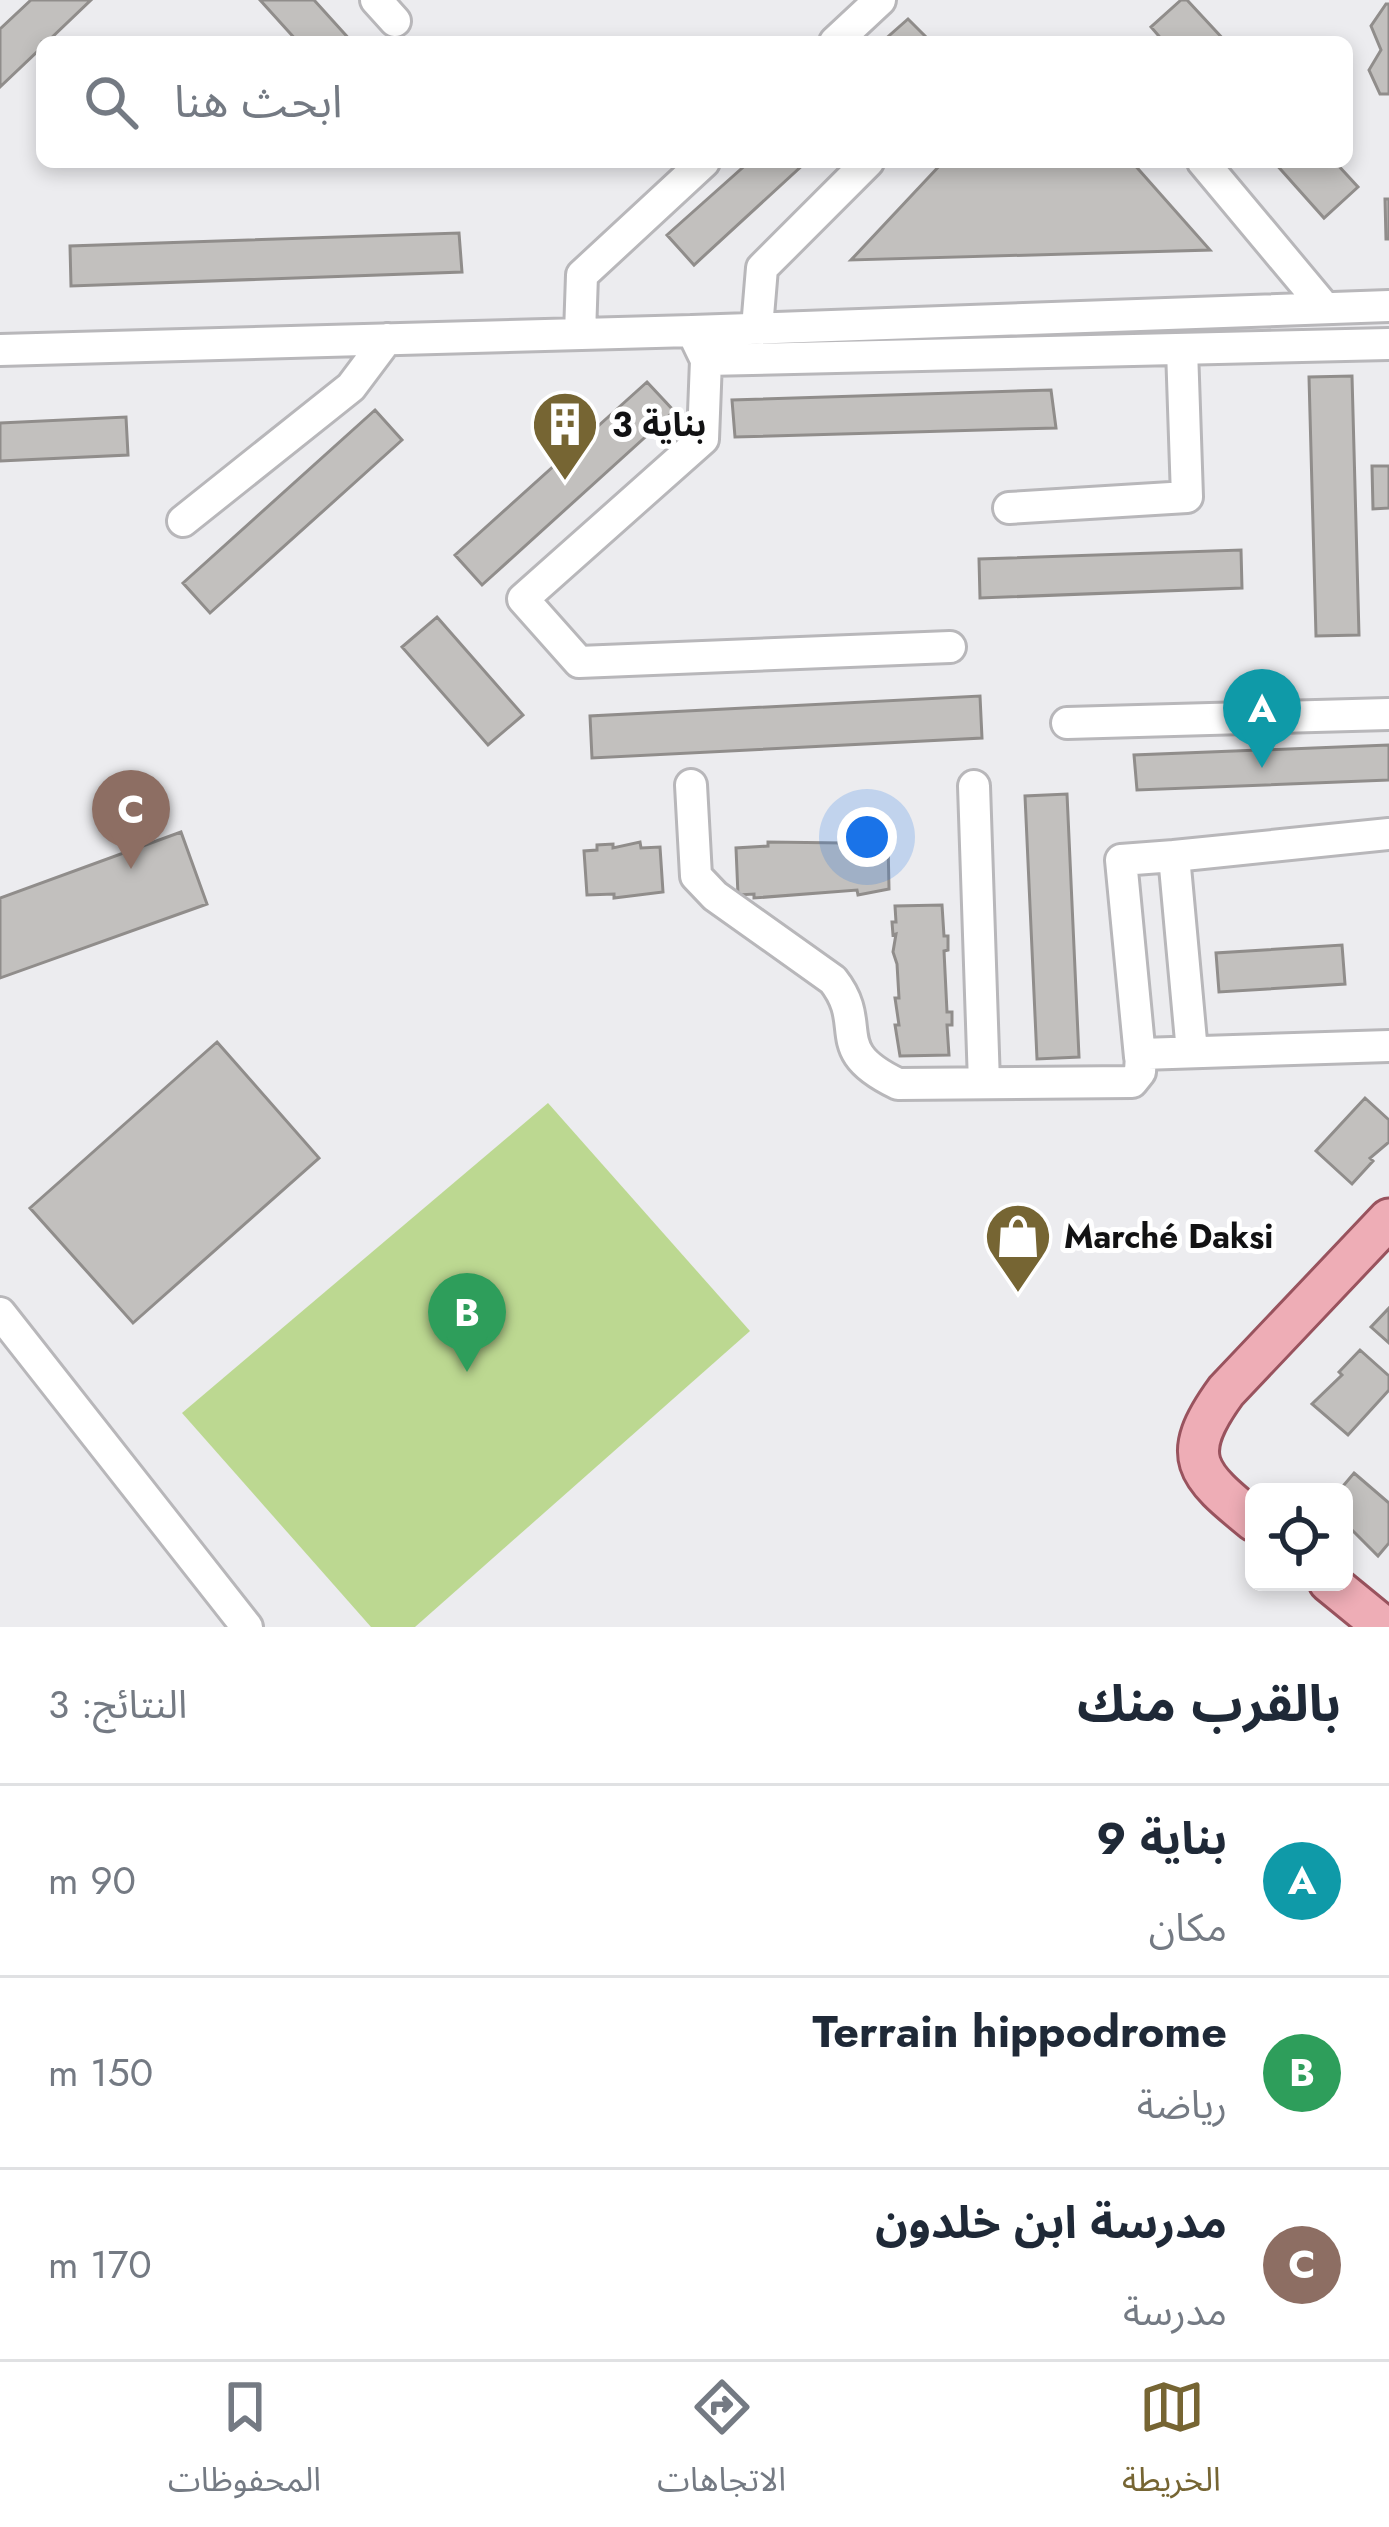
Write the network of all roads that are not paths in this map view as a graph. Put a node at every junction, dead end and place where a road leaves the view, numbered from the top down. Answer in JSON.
{"nodes":[{"id":1,"x":880,"y":0,"type":"edge"},
{"id":2,"x":841,"y":36,"type":"edge"},
{"id":3,"x":698,"y":168,"type":"edge"},
{"id":4,"x":862,"y":168,"type":"edge"},
{"id":5,"x":1208,"y":168,"type":"edge"},
{"id":6,"x":1389,"y":306,"type":"edge"},
{"id":7,"x":1325,"y":308,"type":"junction"},
{"id":8,"x":757,"y":328,"type":"junction"},
{"id":9,"x":692,"y":331,"type":"junction"},
{"id":10,"x":580,"y":334,"type":"junction"},
{"id":11,"x":387,"y":339,"type":"junction"},
{"id":12,"x":1389,"y":344,"type":"edge"},
{"id":13,"x":1182,"y":349,"type":"junction"},
{"id":14,"x":0,"y":350,"type":"edge"},
{"id":15,"x":706,"y":360,"type":"junction"},
{"id":16,"x":1009,"y":508,"type":"dead end"},
{"id":17,"x":183,"y":521,"type":"dead end"},
{"id":18,"x":950,"y":646,"type":"dead end"},
{"id":19,"x":1389,"y":714,"type":"edge"},
{"id":20,"x":1067,"y":723,"type":"dead end"},
{"id":21,"x":691,"y":785,"type":"dead end"},
{"id":22,"x":974,"y":786,"type":"dead end"},
{"id":23,"x":1389,"y":834,"type":"edge"},
{"id":24,"x":1174,"y":856,"type":"junction"},
{"id":25,"x":1389,"y":1046,"type":"edge"},
{"id":26,"x":1192,"y":1052,"type":"junction"},
{"id":27,"x":1140,"y":1058,"type":"junction"},
{"id":28,"x":984,"y":1083,"type":"junction"},
{"id":29,"x":1389,"y":1219,"type":"edge"},
{"id":30,"x":0,"y":1313,"type":"edge"},
{"id":31,"x":1245,"y":1514,"type":"edge"},
{"id":32,"x":1340,"y":1591,"type":"edge"},
{"id":33,"x":247,"y":1627,"type":"edge"},
{"id":34,"x":1384,"y":1627,"type":"edge"}],
"edges":[{"from":1,"to":2,"type":"street"},
{"from":3,"to":10,"type":"street"},
{"from":4,"to":8,"type":"street"},
{"from":5,"to":7,"type":"street"},
{"from":6,"to":7,"type":"street"},
{"from":7,"to":8,"type":"street"},
{"from":8,"to":9,"type":"street"},
{"from":9,"to":10,"type":"street"},
{"from":9,"to":15,"type":"street"},
{"from":10,"to":11,"type":"street"},
{"from":11,"to":14,"type":"street"},
{"from":11,"to":17,"type":"street"},
{"from":12,"to":13,"type":"street"},
{"from":13,"to":15,"type":"street"},
{"from":13,"to":16,"type":"street"},
{"from":15,"to":18,"type":"street"},
{"from":19,"to":20,"type":"street"},
{"from":21,"to":28,"type":"street"},
{"from":22,"to":28,"type":"street"},
{"from":23,"to":24,"type":"street"},
{"from":24,"to":26,"type":"street"},
{"from":24,"to":27,"type":"street"},
{"from":25,"to":26,"type":"street"},
{"from":26,"to":27,"type":"street"},
{"from":27,"to":28,"type":"street"},
{"from":29,"to":31,"type":"main road"},
{"from":30,"to":33,"type":"street"},
{"from":32,"to":34,"type":"main road"}]}
